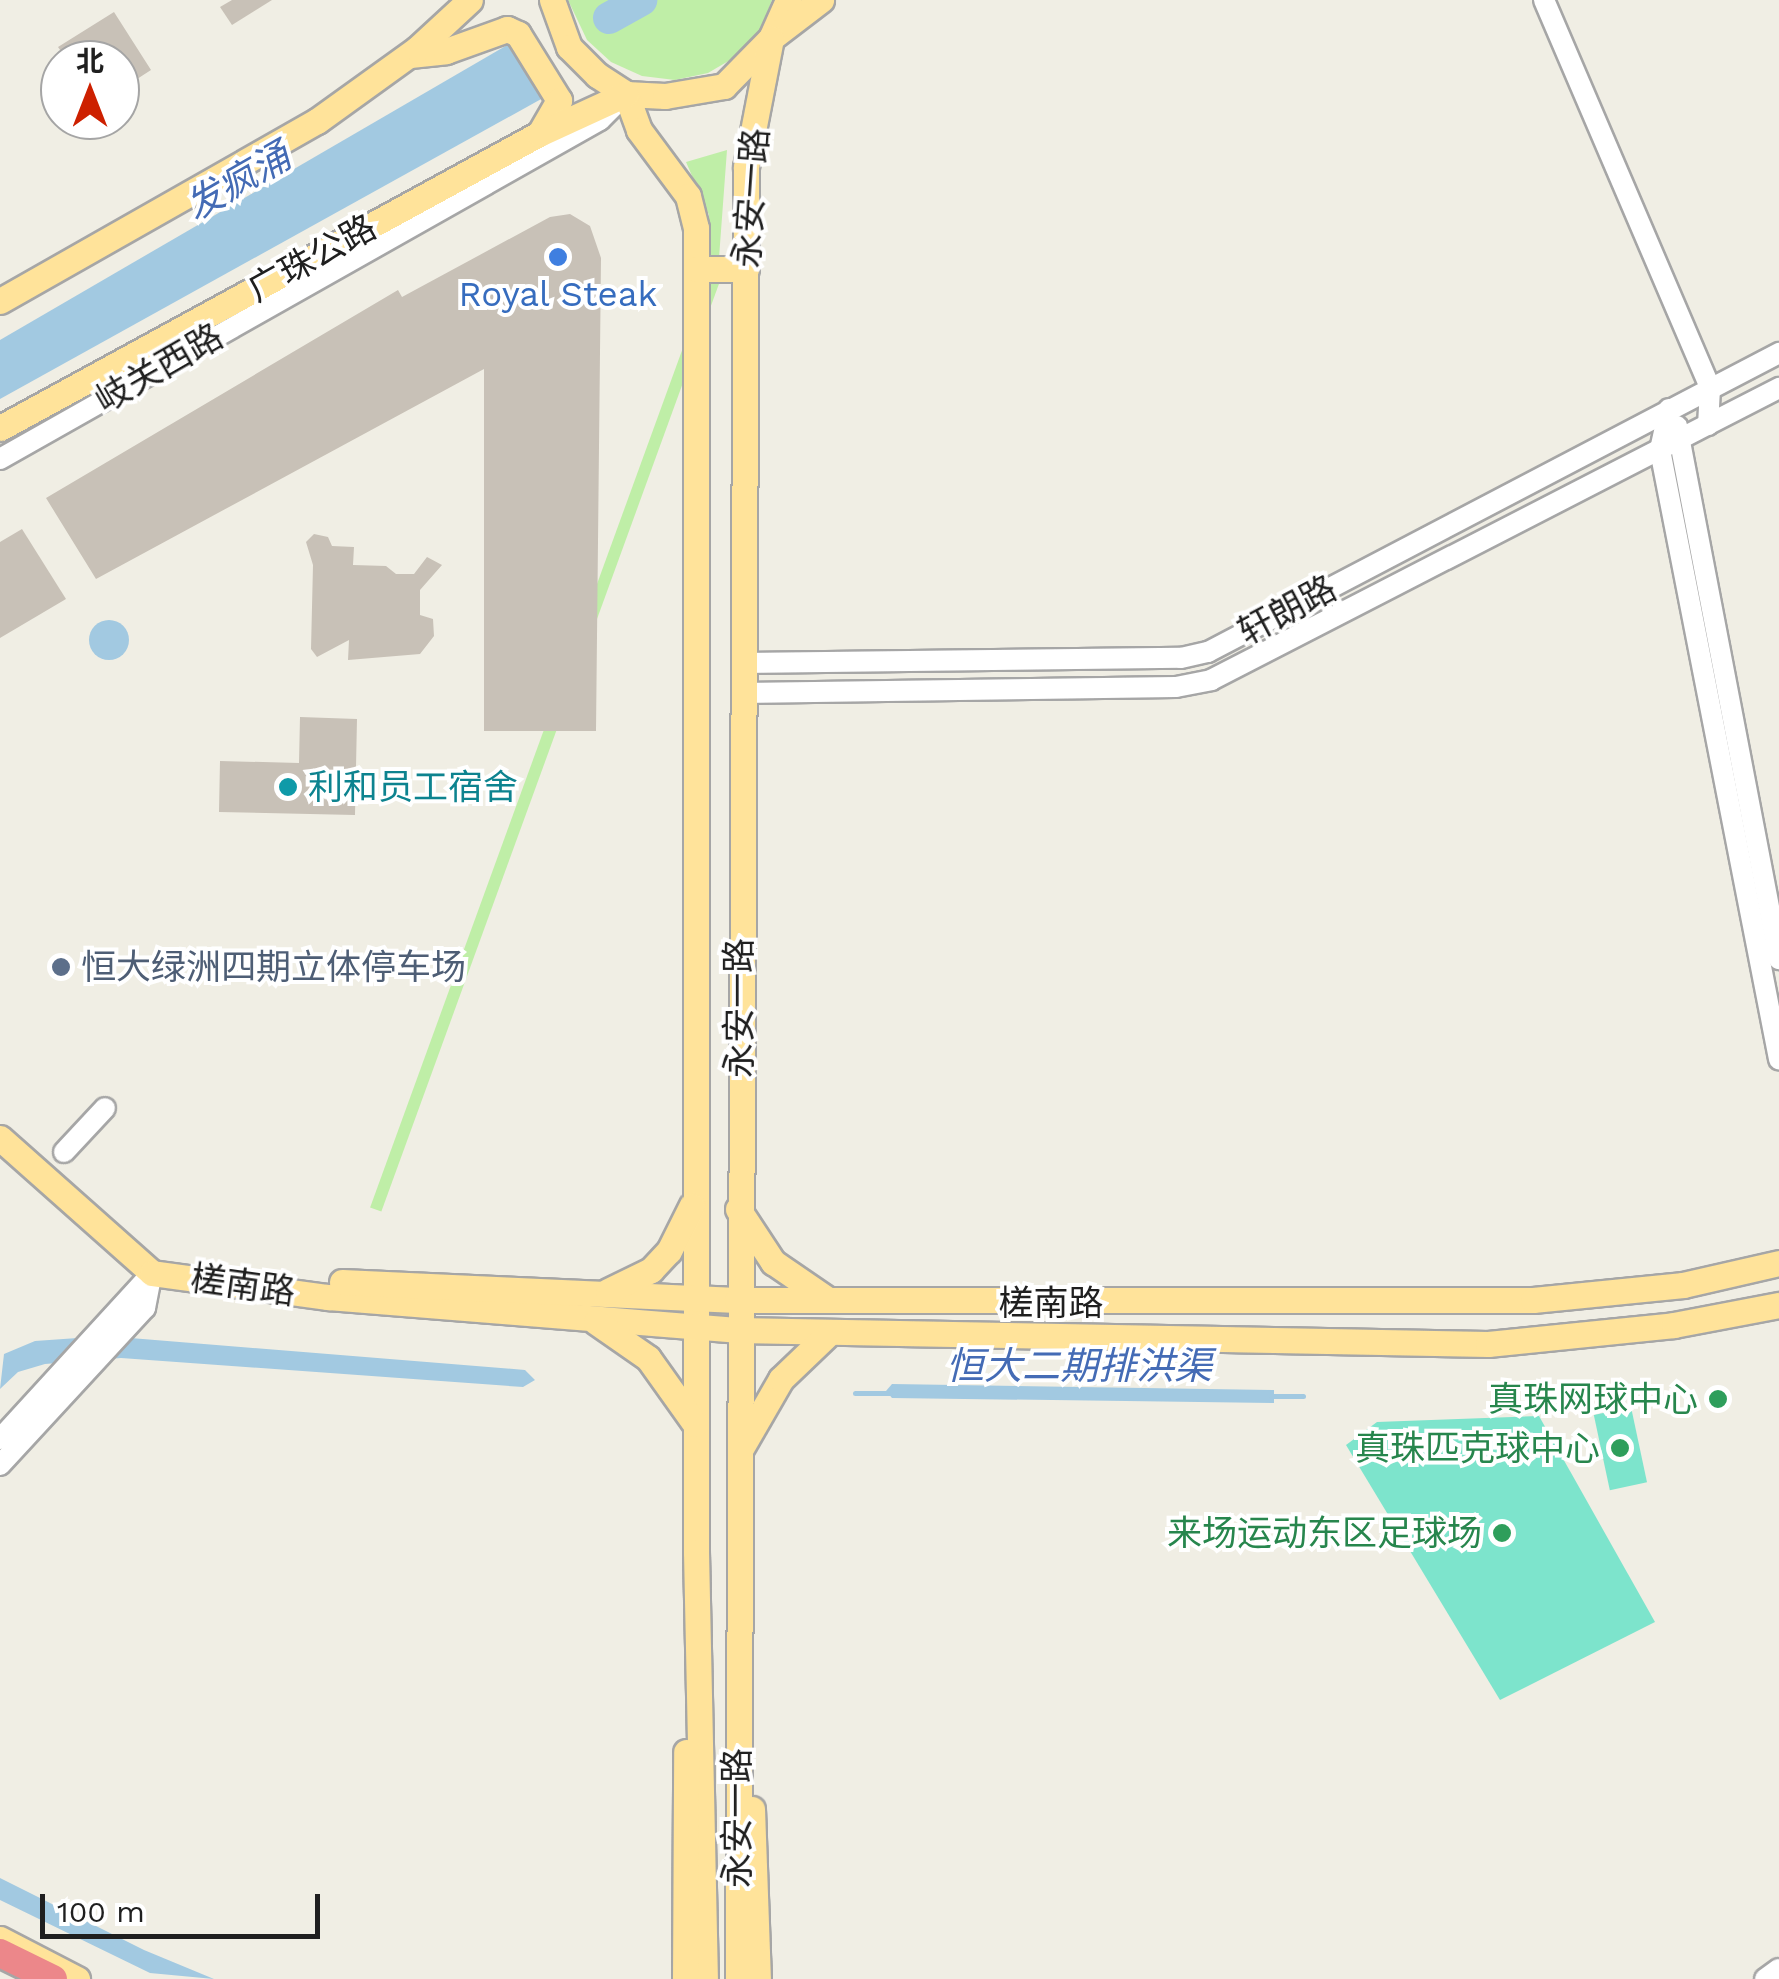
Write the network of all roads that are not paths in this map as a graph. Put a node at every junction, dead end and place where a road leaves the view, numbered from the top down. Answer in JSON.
{"nodes":[{"id":1,"x":470,"y":0,"type":"edge"},
{"id":2,"x":552,"y":0,"type":"edge"},
{"id":3,"x":788,"y":0,"type":"edge"},
{"id":4,"x":821,"y":0,"type":"edge"},
{"id":5,"x":1544,"y":0,"type":"edge"},
{"id":6,"x":771,"y":38,"type":"junction"},
{"id":7,"x":408,"y":55,"type":"junction"},
{"id":8,"x":626,"y":94,"type":"junction"},
{"id":9,"x":539,"y":134,"type":"junction"},
{"id":10,"x":746,"y":268,"type":"junction"},
{"id":11,"x":696,"y":269,"type":"junction"},
{"id":12,"x":0,"y":301,"type":"edge"},
{"id":13,"x":1779,"y":352,"type":"edge"},
{"id":14,"x":1710,"y":388,"type":"junction"},
{"id":15,"x":1779,"y":388,"type":"edge"},
{"id":16,"x":1669,"y":410,"type":"junction"},
{"id":17,"x":1708,"y":425,"type":"junction"},
{"id":18,"x":0,"y":428,"type":"edge"},
{"id":19,"x":1682,"y":438,"type":"junction"},
{"id":20,"x":1660,"y":450,"type":"junction"},
{"id":21,"x":0,"y":459,"type":"edge"},
{"id":22,"x":742,"y":663,"type":"junction"},
{"id":23,"x":742,"y":693,"type":"junction"},
{"id":24,"x":1779,"y":959,"type":"edge"},
{"id":25,"x":1779,"y":1059,"type":"edge"},
{"id":26,"x":105,"y":1108,"type":"dead end"},
{"id":27,"x":0,"y":1138,"type":"edge"},
{"id":28,"x":64,"y":1152,"type":"dead end"},
{"id":29,"x":695,"y":1196,"type":"junction"},
{"id":30,"x":738,"y":1208,"type":"junction"},
{"id":31,"x":1776,"y":1259,"type":"edge"},
{"id":32,"x":152,"y":1273,"type":"junction"},
{"id":33,"x":600,"y":1294,"type":"junction"},
{"id":34,"x":696,"y":1299,"type":"junction"},
{"id":35,"x":736,"y":1300,"type":"junction"},
{"id":36,"x":1438,"y":1300,"type":"junction"},
{"id":37,"x":832,"y":1301,"type":"junction"},
{"id":38,"x":1773,"y":1311,"type":"edge"},
{"id":39,"x":592,"y":1320,"type":"junction"},
{"id":40,"x":696,"y":1328,"type":"junction"},
{"id":41,"x":737,"y":1330,"type":"junction"},
{"id":42,"x":830,"y":1332,"type":"junction"},
{"id":43,"x":1438,"y":1342,"type":"junction"},
{"id":44,"x":695,"y":1425,"type":"junction"},
{"id":45,"x":0,"y":1438,"type":"edge"},
{"id":46,"x":737,"y":1457,"type":"junction"},
{"id":47,"x":0,"y":1464,"type":"edge"},
{"id":48,"x":696,"y":1552,"type":"junction"},
{"id":49,"x":737,"y":1647,"type":"junction"},
{"id":50,"x":0,"y":1939,"type":"edge"},
{"id":51,"x":0,"y":1953,"type":"edge"},
{"id":52,"x":1779,"y":1969,"type":"edge"},
{"id":53,"x":0,"y":1972,"type":"edge"},
{"id":54,"x":14,"y":1979,"type":"edge"},
{"id":55,"x":53,"y":1979,"type":"edge"},
{"id":56,"x":78,"y":1979,"type":"edge"},
{"id":57,"x":684,"y":1979,"type":"edge"},
{"id":58,"x":705,"y":1979,"type":"edge"},
{"id":59,"x":738,"y":1979,"type":"edge"},
{"id":60,"x":758,"y":1979,"type":"edge"},
{"id":61,"x":1765,"y":1979,"type":"edge"}],
"edges":[{"from":1,"to":7,"type":"main road"},
{"from":2,"to":8,"type":"main road"},
{"from":3,"to":6,"type":"main road"},
{"from":4,"to":6,"type":"main road"},
{"from":5,"to":14,"type":"street"},
{"from":6,"to":8,"type":"main road"},
{"from":6,"to":10,"type":"main road","name":"永安一路"},
{"from":7,"to":9,"type":"main road"},
{"from":7,"to":12,"type":"main road"},
{"from":8,"to":9,"type":"main road","name":"广珠公路"},
{"from":8,"to":11,"type":"main road","name":"永安一路"},
{"from":8,"to":21,"type":"street","name":"岐关西路"},
{"from":9,"to":18,"type":"main road","name":"广珠公路"},
{"from":10,"to":11,"type":"main road"},
{"from":10,"to":22,"type":"main road","name":"永安一路"},
{"from":11,"to":29,"type":"main road","name":"永安一路"},
{"from":13,"to":14,"type":"street","name":"轩朗路"},
{"from":14,"to":16,"type":"street","name":"轩朗路"},
{"from":14,"to":17,"type":"street"},
{"from":15,"to":17,"type":"street","name":"轩朗路"},
{"from":16,"to":19,"type":"street"},
{"from":16,"to":20,"type":"street"},
{"from":16,"to":22,"type":"street","name":"轩朗路"},
{"from":17,"to":19,"type":"street","name":"轩朗路"},
{"from":19,"to":20,"type":"street","name":"轩朗路"},
{"from":19,"to":24,"type":"street"},
{"from":20,"to":23,"type":"street","name":"轩朗路"},
{"from":20,"to":25,"type":"street"},
{"from":22,"to":23,"type":"main road","name":"永安一路"},
{"from":23,"to":30,"type":"main road","name":"永安一路"},
{"from":26,"to":28,"type":"street"},
{"from":27,"to":32,"type":"main road"},
{"from":29,"to":33,"type":"main road"},
{"from":29,"to":34,"type":"main road","name":"永安一路"},
{"from":30,"to":35,"type":"main road","name":"永安一路"},
{"from":30,"to":37,"type":"main road"},
{"from":31,"to":36,"type":"main road","name":"槎南路"},
{"from":32,"to":33,"type":"main road","name":"槎南路"},
{"from":32,"to":39,"type":"main road","name":"槎南路"},
{"from":32,"to":45,"type":"street"},
{"from":32,"to":47,"type":"street"},
{"from":33,"to":34,"type":"main road","name":"槎南路"},
{"from":34,"to":35,"type":"main road","name":"槎南路"},
{"from":34,"to":40,"type":"main road","name":"永安一路"},
{"from":35,"to":37,"type":"main road","name":"槎南路"},
{"from":35,"to":41,"type":"main road","name":"永安一路"},
{"from":36,"to":37,"type":"main road","name":"槎南路"},
{"from":36,"to":43,"type":"main road"},
{"from":38,"to":43,"type":"main road","name":"槎南路"},
{"from":39,"to":40,"type":"main road","name":"槎南路"},
{"from":39,"to":44,"type":"main road"},
{"from":40,"to":41,"type":"main road","name":"槎南路"},
{"from":40,"to":44,"type":"main road","name":"永安一路"},
{"from":41,"to":42,"type":"main road","name":"槎南路"},
{"from":41,"to":46,"type":"main road","name":"永安一路"},
{"from":42,"to":43,"type":"main road","name":"槎南路"},
{"from":42,"to":46,"type":"main road"},
{"from":44,"to":48,"type":"main road","name":"永安一路"},
{"from":46,"to":49,"type":"main road","name":"永安一路"},
{"from":48,"to":57,"type":"main road"},
{"from":48,"to":58,"type":"main road","name":"永安一路"},
{"from":49,"to":59,"type":"main road","name":"永安一路"},
{"from":49,"to":60,"type":"main road"},
{"from":50,"to":56,"type":"main road"},
{"from":51,"to":55,"type":"highway"},
{"from":52,"to":61,"type":"street"},
{"from":53,"to":54,"type":"highway"}]}
